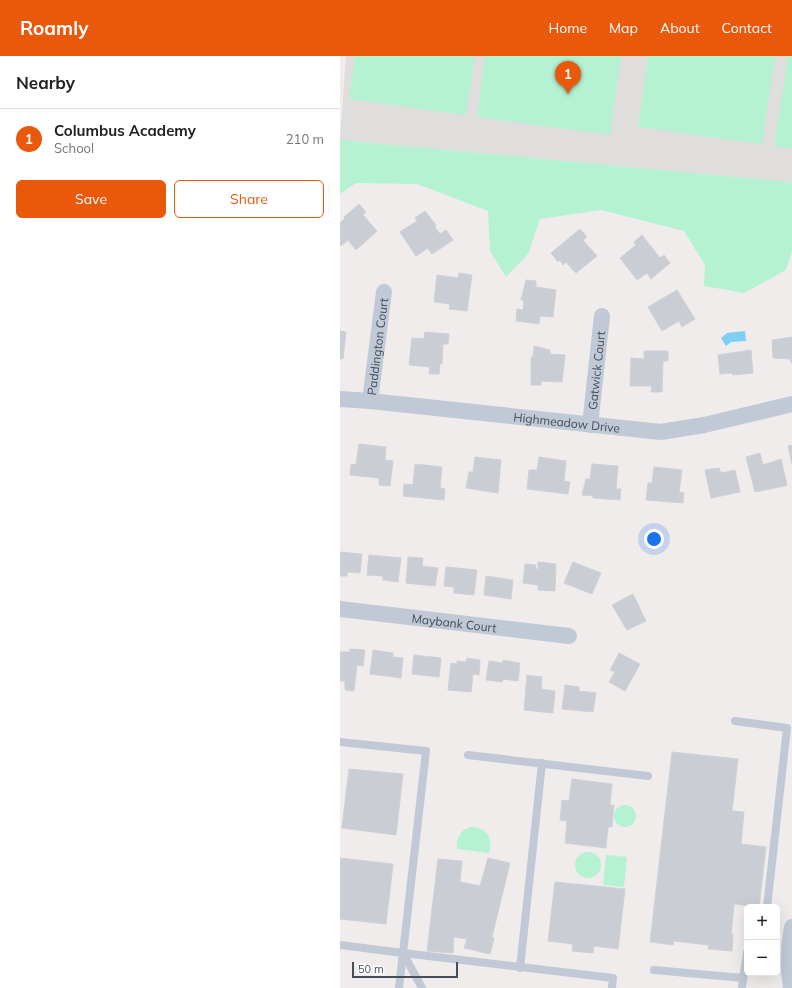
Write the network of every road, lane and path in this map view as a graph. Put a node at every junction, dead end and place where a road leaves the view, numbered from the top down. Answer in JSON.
{"nodes":[{"id":1,"x":384,"y":292,"type":"dead end"},
{"id":2,"x":602,"y":316,"type":"dead end"},
{"id":3,"x":340,"y":399,"type":"edge"},
{"id":4,"x":370,"y":401,"type":"junction"},
{"id":5,"x":792,"y":404,"type":"edge"},
{"id":6,"x":590,"y":425,"type":"junction"},
{"id":7,"x":340,"y":610,"type":"edge"},
{"id":8,"x":569,"y":636,"type":"dead end"},
{"id":9,"x":735,"y":721,"type":"dead end"},
{"id":10,"x":340,"y":742,"type":"edge"},
{"id":11,"x":468,"y":755,"type":"dead end"},
{"id":12,"x":542,"y":764,"type":"junction"},
{"id":13,"x":648,"y":776,"type":"dead end"},
{"id":14,"x":768,"y":904,"type":"edge"},
{"id":15,"x":792,"y":927,"type":"edge"},
{"id":16,"x":340,"y":945,"type":"edge"},
{"id":17,"x":403,"y":953,"type":"junction"},
{"id":18,"x":520,"y":968,"type":"junction"},
{"id":19,"x":654,"y":970,"type":"dead end"},
{"id":20,"x":744,"y":978,"type":"joint"},
{"id":21,"x":399,"y":988,"type":"edge"},
{"id":22,"x":422,"y":988,"type":"edge"},
{"id":23,"x":612,"y":988,"type":"edge"},
{"id":24,"x":742,"y":988,"type":"edge"},
{"id":25,"x":791,"y":988,"type":"edge"}],
"edges":[{"from":1,"to":4,"type":"street","name":"Paddington Court"},
{"from":2,"to":6,"type":"street","name":"Gatwick Court"},
{"from":3,"to":4,"type":"street","name":"Highmeadow Drive"},
{"from":4,"to":6,"type":"street","name":"Highmeadow Drive"},
{"from":5,"to":6,"type":"street","name":"Highmeadow Drive"},
{"from":7,"to":8,"type":"street","name":"Maybank Court"},
{"from":9,"to":14,"type":"lane"},
{"from":10,"to":17,"type":"lane"},
{"from":11,"to":12,"type":"lane"},
{"from":12,"to":13,"type":"lane"},
{"from":12,"to":18,"type":"lane"},
{"from":15,"to":25,"type":"street"},
{"from":16,"to":17,"type":"lane"},
{"from":17,"to":18,"type":"lane"},
{"from":17,"to":21,"type":"lane"},
{"from":17,"to":22,"type":"lane"},
{"from":18,"to":23,"type":"lane"},
{"from":19,"to":20,"type":"lane"},
{"from":20,"to":24,"type":"lane"}]}
